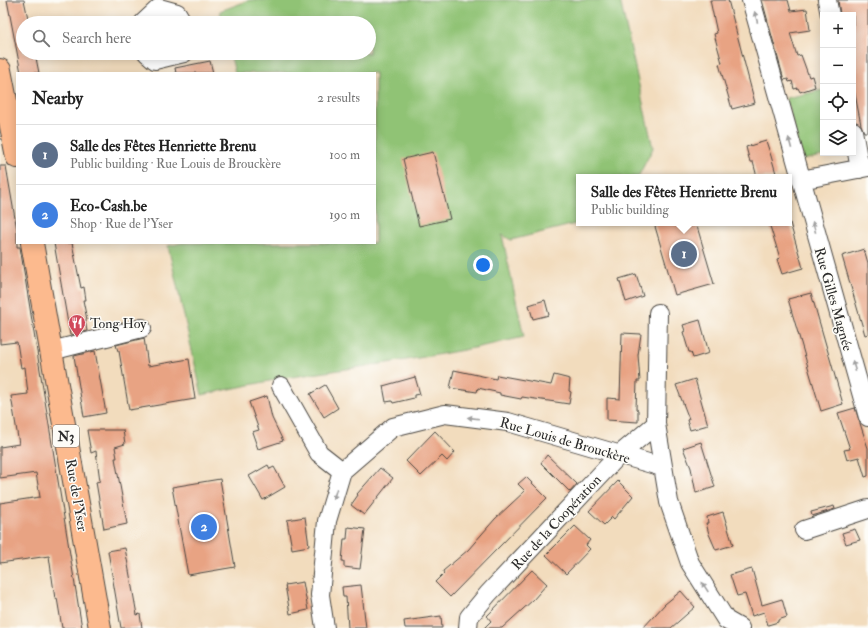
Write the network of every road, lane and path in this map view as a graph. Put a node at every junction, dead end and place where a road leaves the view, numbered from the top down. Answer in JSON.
{"nodes":[{"id":1,"x":751,"y":0,"type":"edge"},
{"id":2,"x":827,"y":0,"type":"edge"},
{"id":3,"x":158,"y":4,"type":"edge"},
{"id":4,"x":829,"y":12,"type":"edge"},
{"id":5,"x":149,"y":16,"type":"edge"},
{"id":6,"x":179,"y":16,"type":"edge"},
{"id":7,"x":0,"y":70,"type":"edge"},
{"id":8,"x":856,"y":141,"type":"edge"},
{"id":9,"x":16,"y":152,"type":"edge"},
{"id":10,"x":864,"y":168,"type":"edge"},
{"id":11,"x":801,"y":180,"type":"junction"},
{"id":12,"x":32,"y":244,"type":"edge"},
{"id":13,"x":658,"y":312,"type":"dead end"},
{"id":14,"x":142,"y":328,"type":"dead end"},
{"id":15,"x":51,"y":351,"type":"junction"},
{"id":16,"x":281,"y":386,"type":"dead end"},
{"id":17,"x":868,"y":417,"type":"edge"},
{"id":18,"x":656,"y":424,"type":"junction"},
{"id":19,"x":618,"y":456,"type":"junction"},
{"id":20,"x":662,"y":467,"type":"junction"},
{"id":21,"x":342,"y":472,"type":"junction"},
{"id":22,"x":868,"y":509,"type":"edge"},
{"id":23,"x":804,"y":530,"type":"dead end"},
{"id":24,"x":727,"y":625,"type":"edge"},
{"id":25,"x":100,"y":628,"type":"edge"},
{"id":26,"x":325,"y":628,"type":"edge"},
{"id":27,"x":468,"y":628,"type":"edge"}],
"edges":[{"from":11,"to":1,"type":"street","name":"Rue Gilles Magnée","one_way":true},
{"from":2,"to":4,"type":"street"},
{"from":3,"to":5,"type":"street"},
{"from":3,"to":6,"type":"street"},
{"from":7,"to":9,"type":"main road"},
{"from":8,"to":10,"type":"street"},
{"from":10,"to":11,"type":"street"},
{"from":17,"to":11,"type":"street","name":"Rue Gilles Magnée","one_way":true},
{"from":12,"to":15,"type":"main road","name":"Rue de l'Yser","number":"N3"},
{"from":13,"to":18,"type":"street"},
{"from":14,"to":15,"type":"street"},
{"from":15,"to":25,"type":"main road","name":"Rue de l'Yser","number":"N3"},
{"from":16,"to":21,"type":"street"},
{"from":18,"to":19,"type":"street","name":"Rue de la Coopération"},
{"from":18,"to":20,"type":"street"},
{"from":19,"to":20,"type":"street","name":"Rue Louis de Brouckère"},
{"from":19,"to":21,"type":"street","name":"Rue Louis de Brouckère","one_way":true},
{"from":19,"to":27,"type":"street","name":"Rue de la Coopération"},
{"from":24,"to":20,"type":"street","one_way":true},
{"from":21,"to":26,"type":"street","one_way":true},
{"from":22,"to":23,"type":"street"}]}
